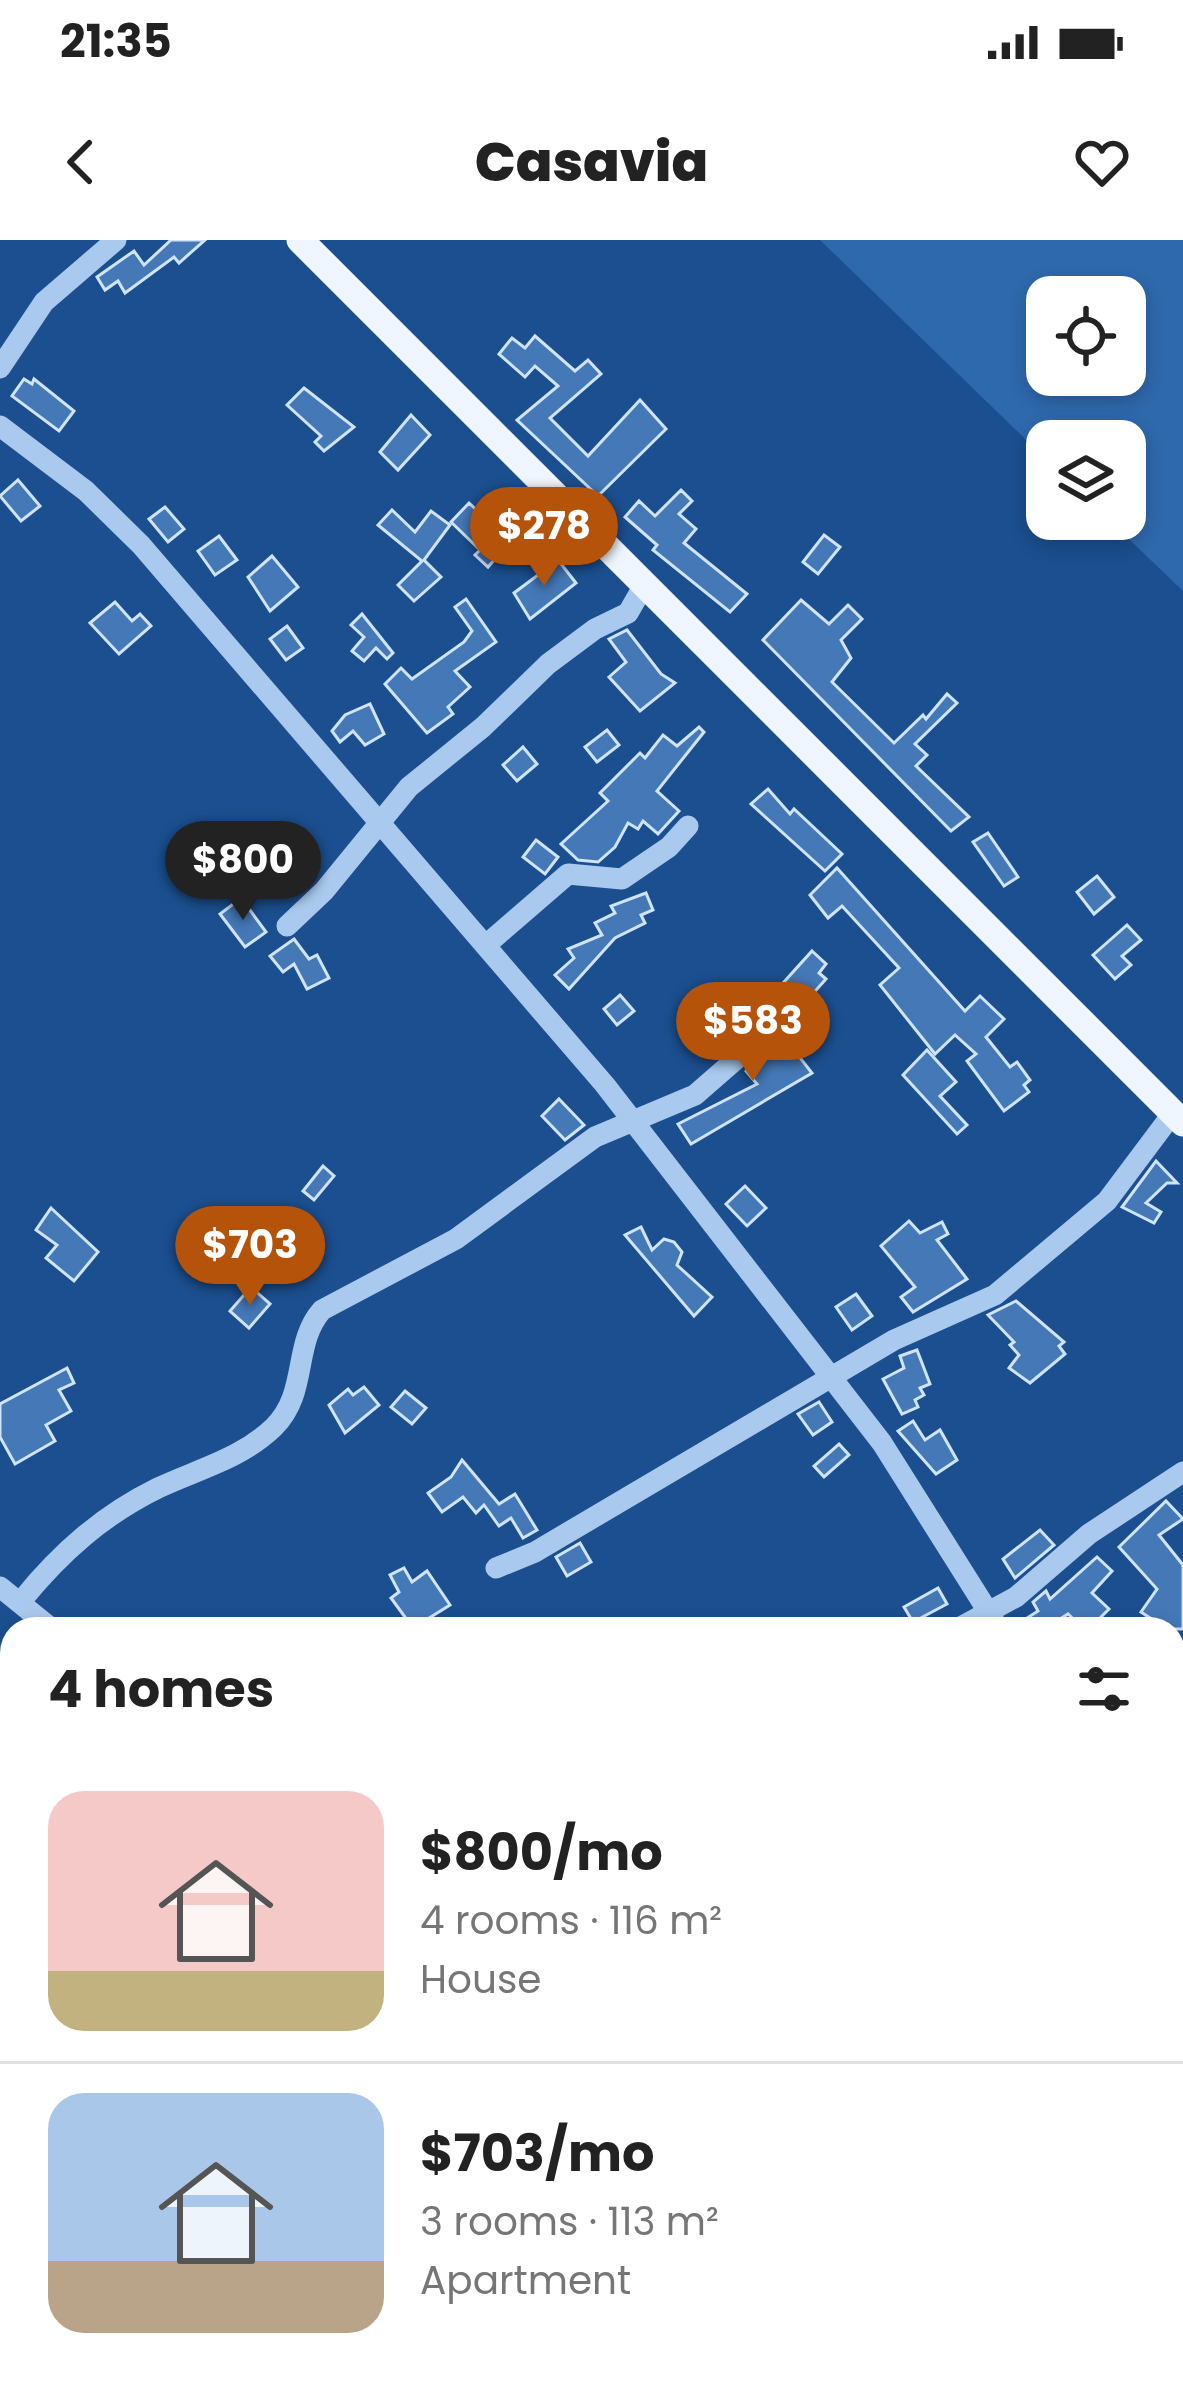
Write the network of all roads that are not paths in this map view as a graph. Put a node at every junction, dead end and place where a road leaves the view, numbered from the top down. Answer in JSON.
{"nodes":[{"id":1,"x":116,"y":240,"type":"edge"},
{"id":2,"x":300,"y":240,"type":"edge"},
{"id":3,"x":0,"y":368,"type":"edge"},
{"id":4,"x":0,"y":426,"type":"edge"},
{"id":5,"x":643,"y":587,"type":"junction"},
{"id":6,"x":377,"y":824,"type":"junction"},
{"id":7,"x":688,"y":826,"type":"dead end"},
{"id":8,"x":287,"y":926,"type":"dead end"},
{"id":9,"x":486,"y":945,"type":"junction"},
{"id":10,"x":742,"y":1054,"type":"dead end"},
{"id":11,"x":1178,"y":1118,"type":"edge"},
{"id":12,"x":631,"y":1119,"type":"junction"},
{"id":13,"x":832,"y":1380,"type":"junction"},
{"id":14,"x":1183,"y":1472,"type":"edge"},
{"id":15,"x":496,"y":1568,"type":"dead end"},
{"id":16,"x":0,"y":1587,"type":"edge"},
{"id":17,"x":22,"y":1600,"type":"junction"},
{"id":18,"x":40,"y":1617,"type":"edge"},
{"id":19,"x":992,"y":1617,"type":"edge"},
{"id":20,"x":995,"y":1617,"type":"edge"}],
"edges":[{"from":1,"to":3,"type":"street"},
{"from":2,"to":5,"type":"main road"},
{"from":4,"to":6,"type":"street"},
{"from":5,"to":6,"type":"street"},
{"from":5,"to":11,"type":"main road"},
{"from":6,"to":8,"type":"street"},
{"from":6,"to":9,"type":"street"},
{"from":7,"to":9,"type":"street"},
{"from":9,"to":12,"type":"street"},
{"from":10,"to":12,"type":"street"},
{"from":11,"to":13,"type":"street"},
{"from":12,"to":13,"type":"street"},
{"from":12,"to":17,"type":"street"},
{"from":13,"to":15,"type":"street"},
{"from":13,"to":19,"type":"street"},
{"from":14,"to":20,"type":"street"},
{"from":16,"to":17,"type":"street"},
{"from":17,"to":18,"type":"street"}]}
